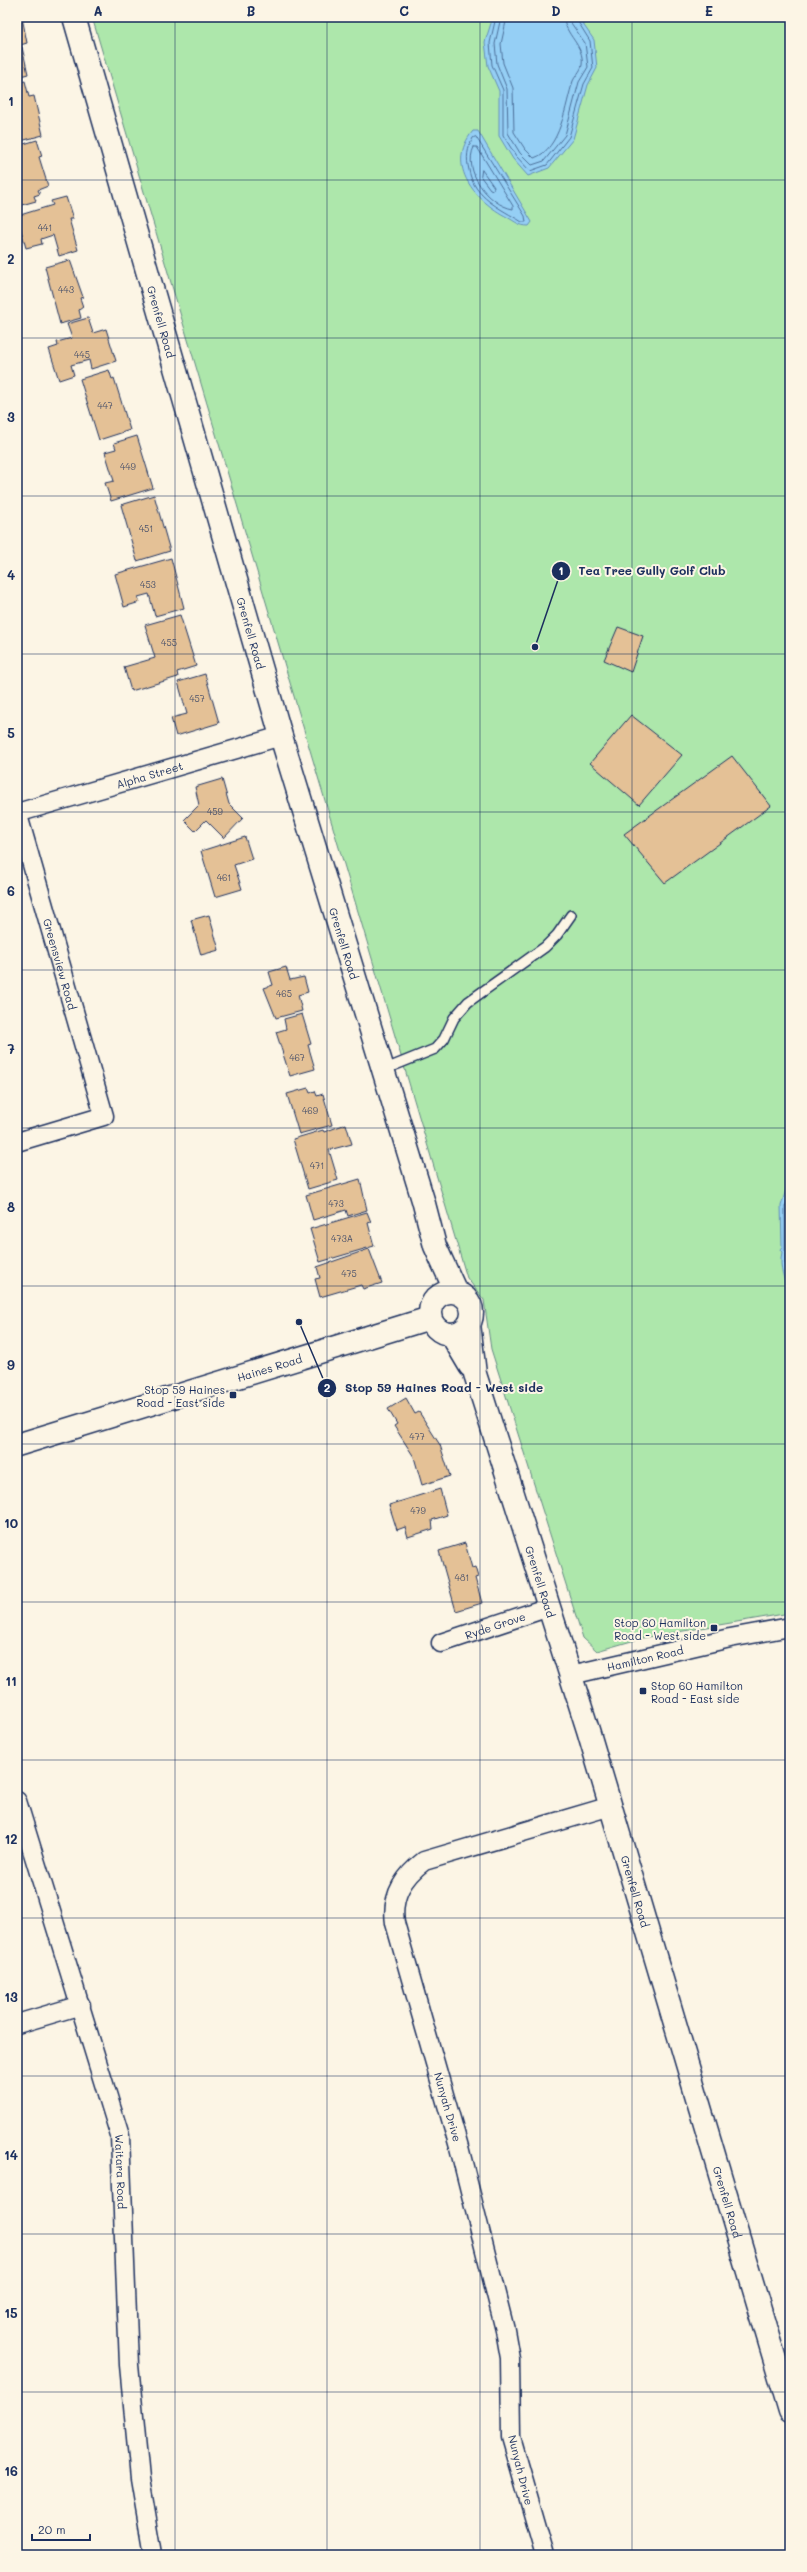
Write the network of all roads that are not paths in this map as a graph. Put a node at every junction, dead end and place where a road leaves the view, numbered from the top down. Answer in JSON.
{"nodes":[{"id":1,"x":74,"y":17,"type":"edge"},
{"id":2,"x":281,"y":736,"type":"junction"},
{"id":3,"x":17,"y":813,"type":"edge"},
{"id":4,"x":571,"y":915,"type":"dead end"},
{"id":5,"x":383,"y":1070,"type":"junction"},
{"id":6,"x":17,"y":1142,"type":"edge"},
{"id":7,"x":441,"y":1303,"type":"junction"},
{"id":8,"x":460,"y":1329,"type":"junction"},
{"id":9,"x":17,"y":1445,"type":"edge"},
{"id":10,"x":549,"y":1607,"type":"junction"},
{"id":11,"x":790,"y":1627,"type":"edge"},
{"id":12,"x":441,"y":1643,"type":"dead end"},
{"id":13,"x":571,"y":1675,"type":"junction"},
{"id":14,"x":17,"y":1801,"type":"edge"},
{"id":15,"x":611,"y":1806,"type":"junction"},
{"id":16,"x":81,"y":2005,"type":"junction"},
{"id":17,"x":17,"y":2024,"type":"edge"},
{"id":18,"x":785,"y":2375,"type":"edge"},
{"id":19,"x":790,"y":2411,"type":"edge"},
{"id":20,"x":153,"y":2555,"type":"edge"},
{"id":21,"x":545,"y":2555,"type":"edge"}],
"edges":[{"from":1,"to":2,"type":"main road","name":"Grenfell Road"},
{"from":2,"to":3,"type":"street","name":"Alpha Street"},
{"from":2,"to":5,"type":"main road","name":"Grenfell Road"},
{"from":3,"to":6,"type":"street","name":"Greensview Road"},
{"from":4,"to":5,"type":"lane"},
{"from":5,"to":7,"type":"main road","name":"Grenfell Road"},
{"from":7,"to":8,"type":"main road"},
{"from":7,"to":8,"type":"main road","name":"Grenfell Road"},
{"from":7,"to":9,"type":"main road","name":"Haines Road"},
{"from":8,"to":10,"type":"main road","name":"Grenfell Road"},
{"from":10,"to":12,"type":"street","name":"Ryde Grove"},
{"from":10,"to":13,"type":"main road","name":"Grenfell Road"},
{"from":11,"to":13,"type":"street","name":"Hamilton Road"},
{"from":13,"to":15,"type":"main road","name":"Grenfell Road"},
{"from":14,"to":16,"type":"street","name":"Waitara Road"},
{"from":15,"to":18,"type":"main road","name":"Grenfell Road"},
{"from":15,"to":21,"type":"street","name":"Nunyah Drive"},
{"from":16,"to":17,"type":"street"},
{"from":16,"to":20,"type":"street","name":"Waitara Road"},
{"from":18,"to":19,"type":"main road","name":"Grenfell Road"}]}
